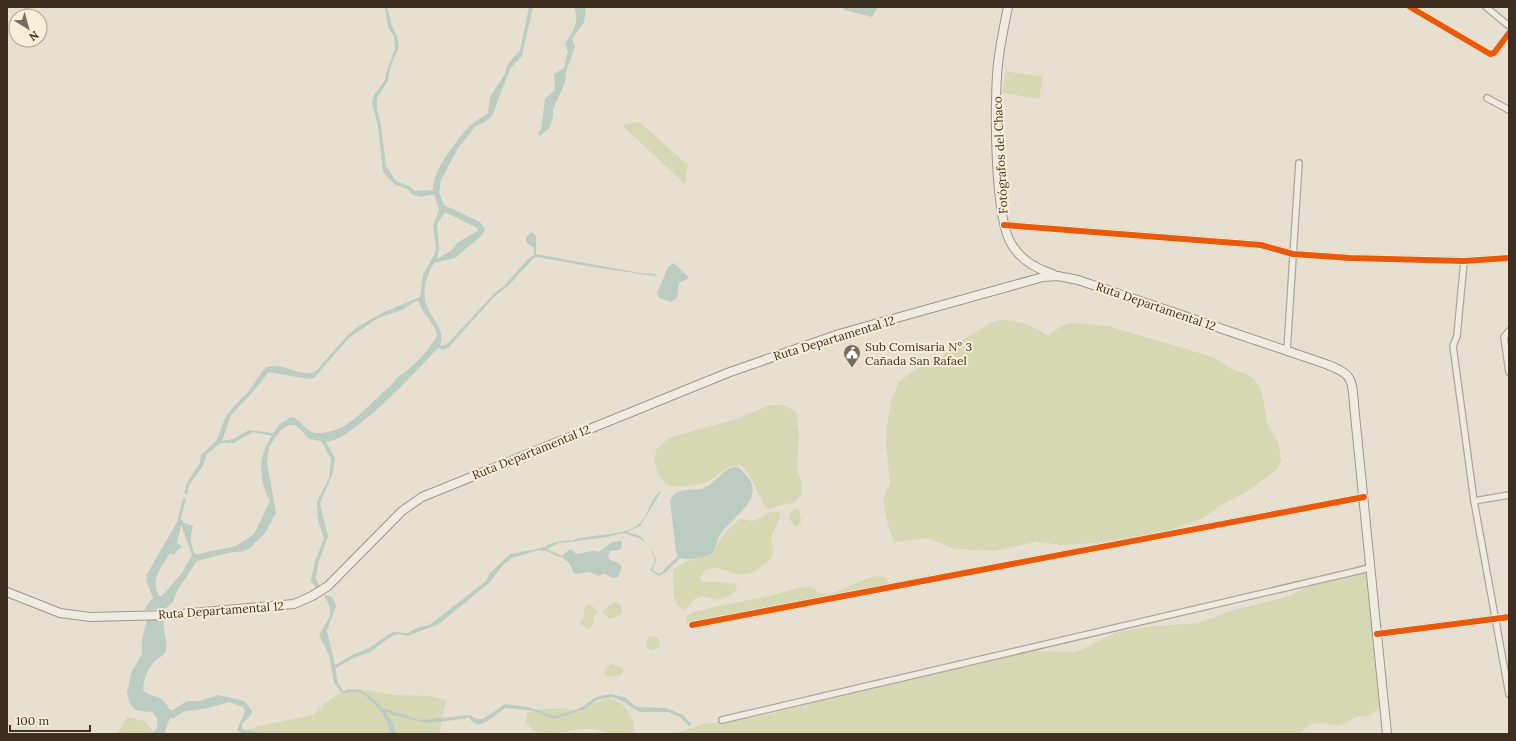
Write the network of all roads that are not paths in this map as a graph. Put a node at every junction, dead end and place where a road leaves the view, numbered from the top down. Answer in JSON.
{"nodes":[{"id":1,"x":1008,"y":7,"type":"edge"},
{"id":2,"x":1410,"y":7,"type":"edge"},
{"id":3,"x":1486,"y":7,"type":"edge"},
{"id":4,"x":1509,"y":26,"type":"edge"},
{"id":5,"x":1509,"y":33,"type":"edge"},
{"id":6,"x":1487,"y":98,"type":"dead end"},
{"id":7,"x":1509,"y":110,"type":"edge"},
{"id":8,"x":1299,"y":163,"type":"dead end"},
{"id":9,"x":1004,"y":225,"type":"junction"},
{"id":10,"x":1293,"y":254,"type":"junction"},
{"id":11,"x":1509,"y":258,"type":"edge"},
{"id":12,"x":1464,"y":261,"type":"junction"},
{"id":13,"x":1058,"y":276,"type":"junction"},
{"id":14,"x":1509,"y":331,"type":"edge"},
{"id":15,"x":1287,"y":350,"type":"junction"},
{"id":16,"x":1509,"y":372,"type":"edge"},
{"id":17,"x":1509,"y":495,"type":"edge"},
{"id":18,"x":1364,"y":497,"type":"junction"},
{"id":19,"x":1474,"y":501,"type":"junction"},
{"id":20,"x":1370,"y":568,"type":"junction"},
{"id":21,"x":7,"y":592,"type":"edge"},
{"id":22,"x":1494,"y":617,"type":"junction"},
{"id":23,"x":1509,"y":617,"type":"edge"},
{"id":24,"x":692,"y":626,"type":"dead end"},
{"id":25,"x":1377,"y":634,"type":"junction"},
{"id":26,"x":1509,"y":694,"type":"edge"},
{"id":27,"x":722,"y":720,"type":"dead end"},
{"id":28,"x":1387,"y":734,"type":"edge"}],
"edges":[{"from":1,"to":9,"type":"main road","name":"Fotógrafos del Chaco"},
{"from":2,"to":5,"type":"street"},
{"from":3,"to":4,"type":"street"},
{"from":6,"to":7,"type":"street"},
{"from":8,"to":10,"type":"street"},
{"from":9,"to":10,"type":"street"},
{"from":9,"to":13,"type":"main road","name":"Fotógrafos del Chaco"},
{"from":10,"to":12,"type":"street"},
{"from":10,"to":15,"type":"street"},
{"from":11,"to":12,"type":"street"},
{"from":12,"to":19,"type":"street"},
{"from":13,"to":15,"type":"main road","name":"Ruta Departamental 12"},
{"from":13,"to":21,"type":"main road","name":"Ruta Departamental 12"},
{"from":14,"to":16,"type":"street"},
{"from":15,"to":18,"type":"main road","name":"Ruta Departamental 12"},
{"from":17,"to":19,"type":"street"},
{"from":18,"to":20,"type":"main road","name":"Ruta Departamental 12"},
{"from":18,"to":24,"type":"street"},
{"from":19,"to":22,"type":"street"},
{"from":20,"to":25,"type":"main road","name":"Ruta Departamental 12"},
{"from":20,"to":27,"type":"street"},
{"from":22,"to":23,"type":"street"},
{"from":22,"to":25,"type":"street"},
{"from":22,"to":26,"type":"street"},
{"from":25,"to":28,"type":"main road","name":"Ruta Departamental 12"}]}
